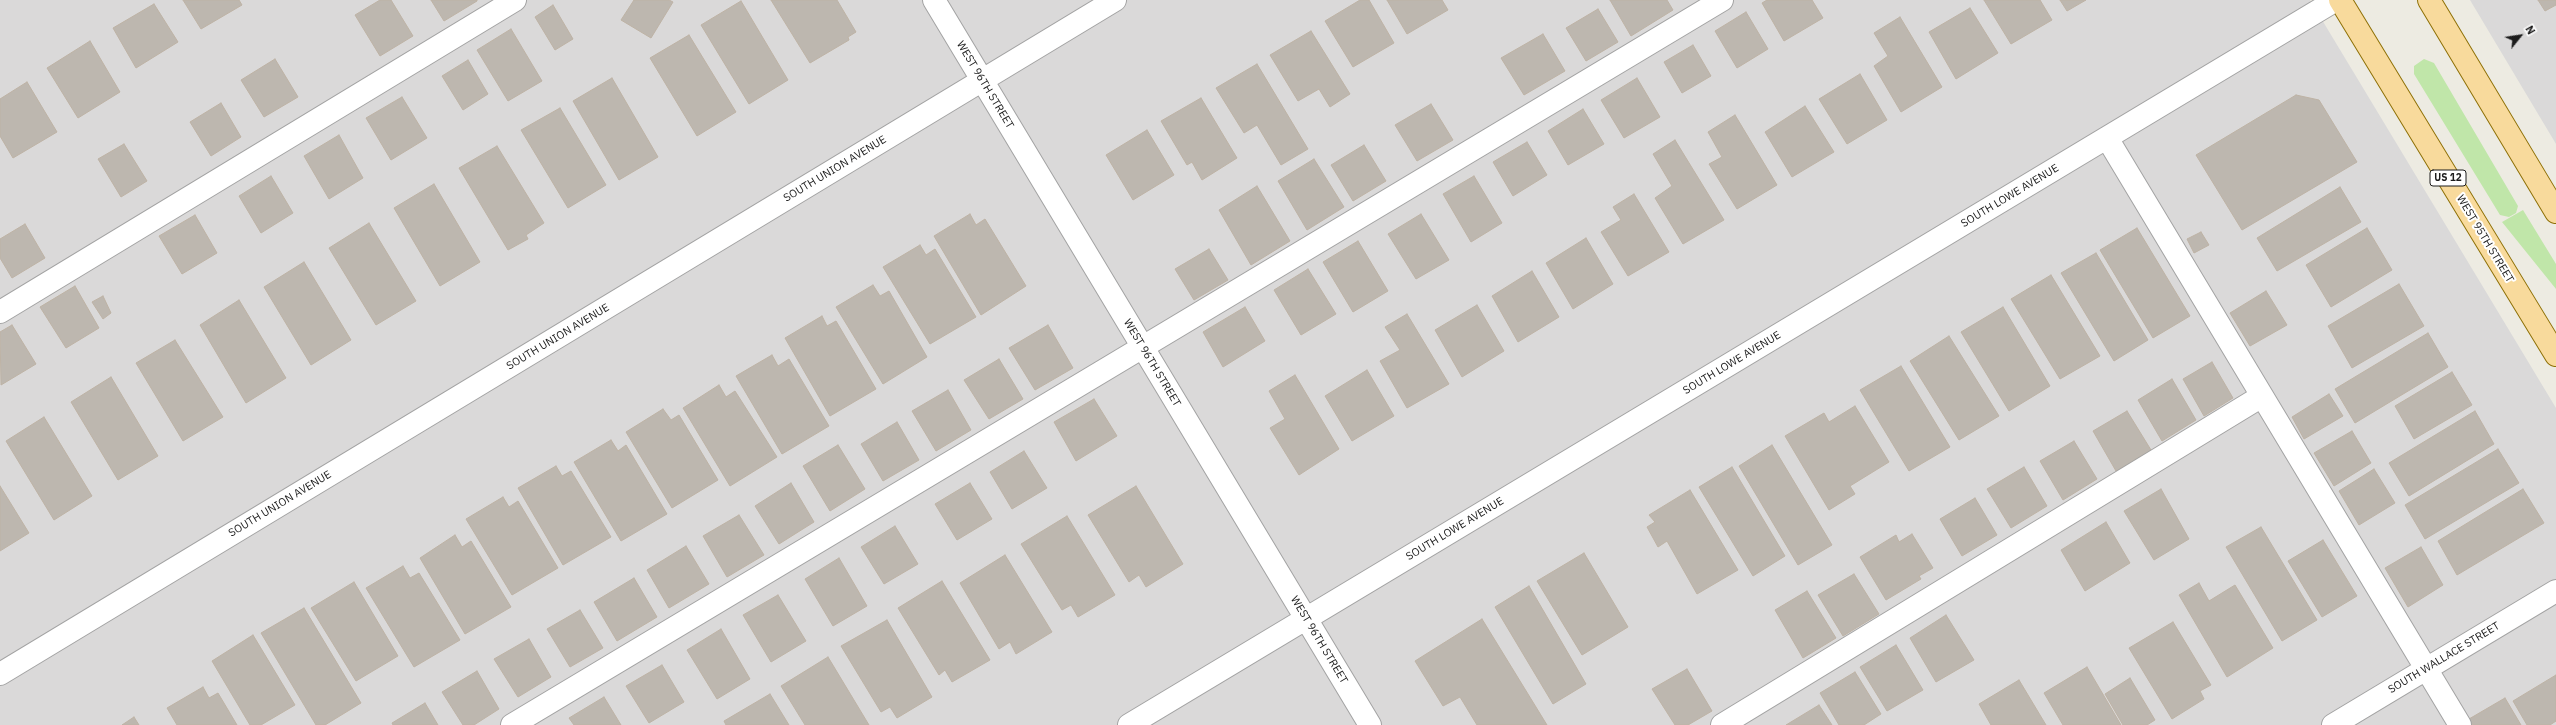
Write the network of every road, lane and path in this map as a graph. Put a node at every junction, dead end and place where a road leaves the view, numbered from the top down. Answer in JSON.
{"nodes":[{"id":1,"x":515,"y":0,"type":"edge"},
{"id":2,"x":934,"y":0,"type":"edge"},
{"id":3,"x":1115,"y":0,"type":"edge"},
{"id":4,"x":1722,"y":0,"type":"edge"},
{"id":5,"x":2336,"y":0,"type":"edge"},
{"id":6,"x":2340,"y":0,"type":"edge"},
{"id":7,"x":2428,"y":0,"type":"edge"},
{"id":8,"x":982,"y":80,"type":"junction"},
{"id":9,"x":2107,"y":138,"type":"junction"},
{"id":10,"x":2556,"y":212,"type":"edge"},
{"id":11,"x":0,"y":312,"type":"edge"},
{"id":12,"x":1142,"y":346,"type":"junction"},
{"id":13,"x":2556,"y":355,"type":"edge"},
{"id":14,"x":2262,"y":396,"type":"junction"},
{"id":15,"x":2556,"y":591,"type":"edge"},
{"id":16,"x":1306,"y":619,"type":"junction"},
{"id":17,"x":2426,"y":669,"type":"junction"},
{"id":18,"x":0,"y":674,"type":"edge"},
{"id":19,"x":512,"y":725,"type":"edge"},
{"id":20,"x":1129,"y":725,"type":"edge"},
{"id":21,"x":1370,"y":725,"type":"edge"},
{"id":22,"x":1722,"y":725,"type":"edge"},
{"id":23,"x":2333,"y":725,"type":"edge"},
{"id":24,"x":2460,"y":725,"type":"edge"}],
"edges":[{"from":1,"to":11,"type":"street"},
{"from":2,"to":8,"type":"street","name":"WEST 96TH STREET"},
{"from":3,"to":8,"type":"street","name":"SOUTH UNION AVENUE"},
{"from":4,"to":12,"type":"street"},
{"from":5,"to":9,"type":"street","name":"SOUTH LOWE AVENUE"},
{"from":6,"to":13,"type":"main road","name":"WEST 95TH STREET","number":"US 12"},
{"from":7,"to":10,"type":"main road"},
{"from":8,"to":12,"type":"street","name":"WEST 96TH STREET"},
{"from":8,"to":18,"type":"street","name":"SOUTH UNION AVENUE"},
{"from":9,"to":14,"type":"street"},
{"from":9,"to":16,"type":"street","name":"SOUTH LOWE AVENUE"},
{"from":12,"to":16,"type":"street","name":"WEST 96TH STREET"},
{"from":12,"to":19,"type":"street"},
{"from":14,"to":17,"type":"street"},
{"from":14,"to":22,"type":"street"},
{"from":15,"to":17,"type":"street","name":"SOUTH WALLACE STREET"},
{"from":16,"to":20,"type":"street","name":"SOUTH LOWE AVENUE"},
{"from":16,"to":21,"type":"street","name":"WEST 96TH STREET"},
{"from":17,"to":23,"type":"street","name":"SOUTH WALLACE STREET"},
{"from":17,"to":24,"type":"street"}]}
